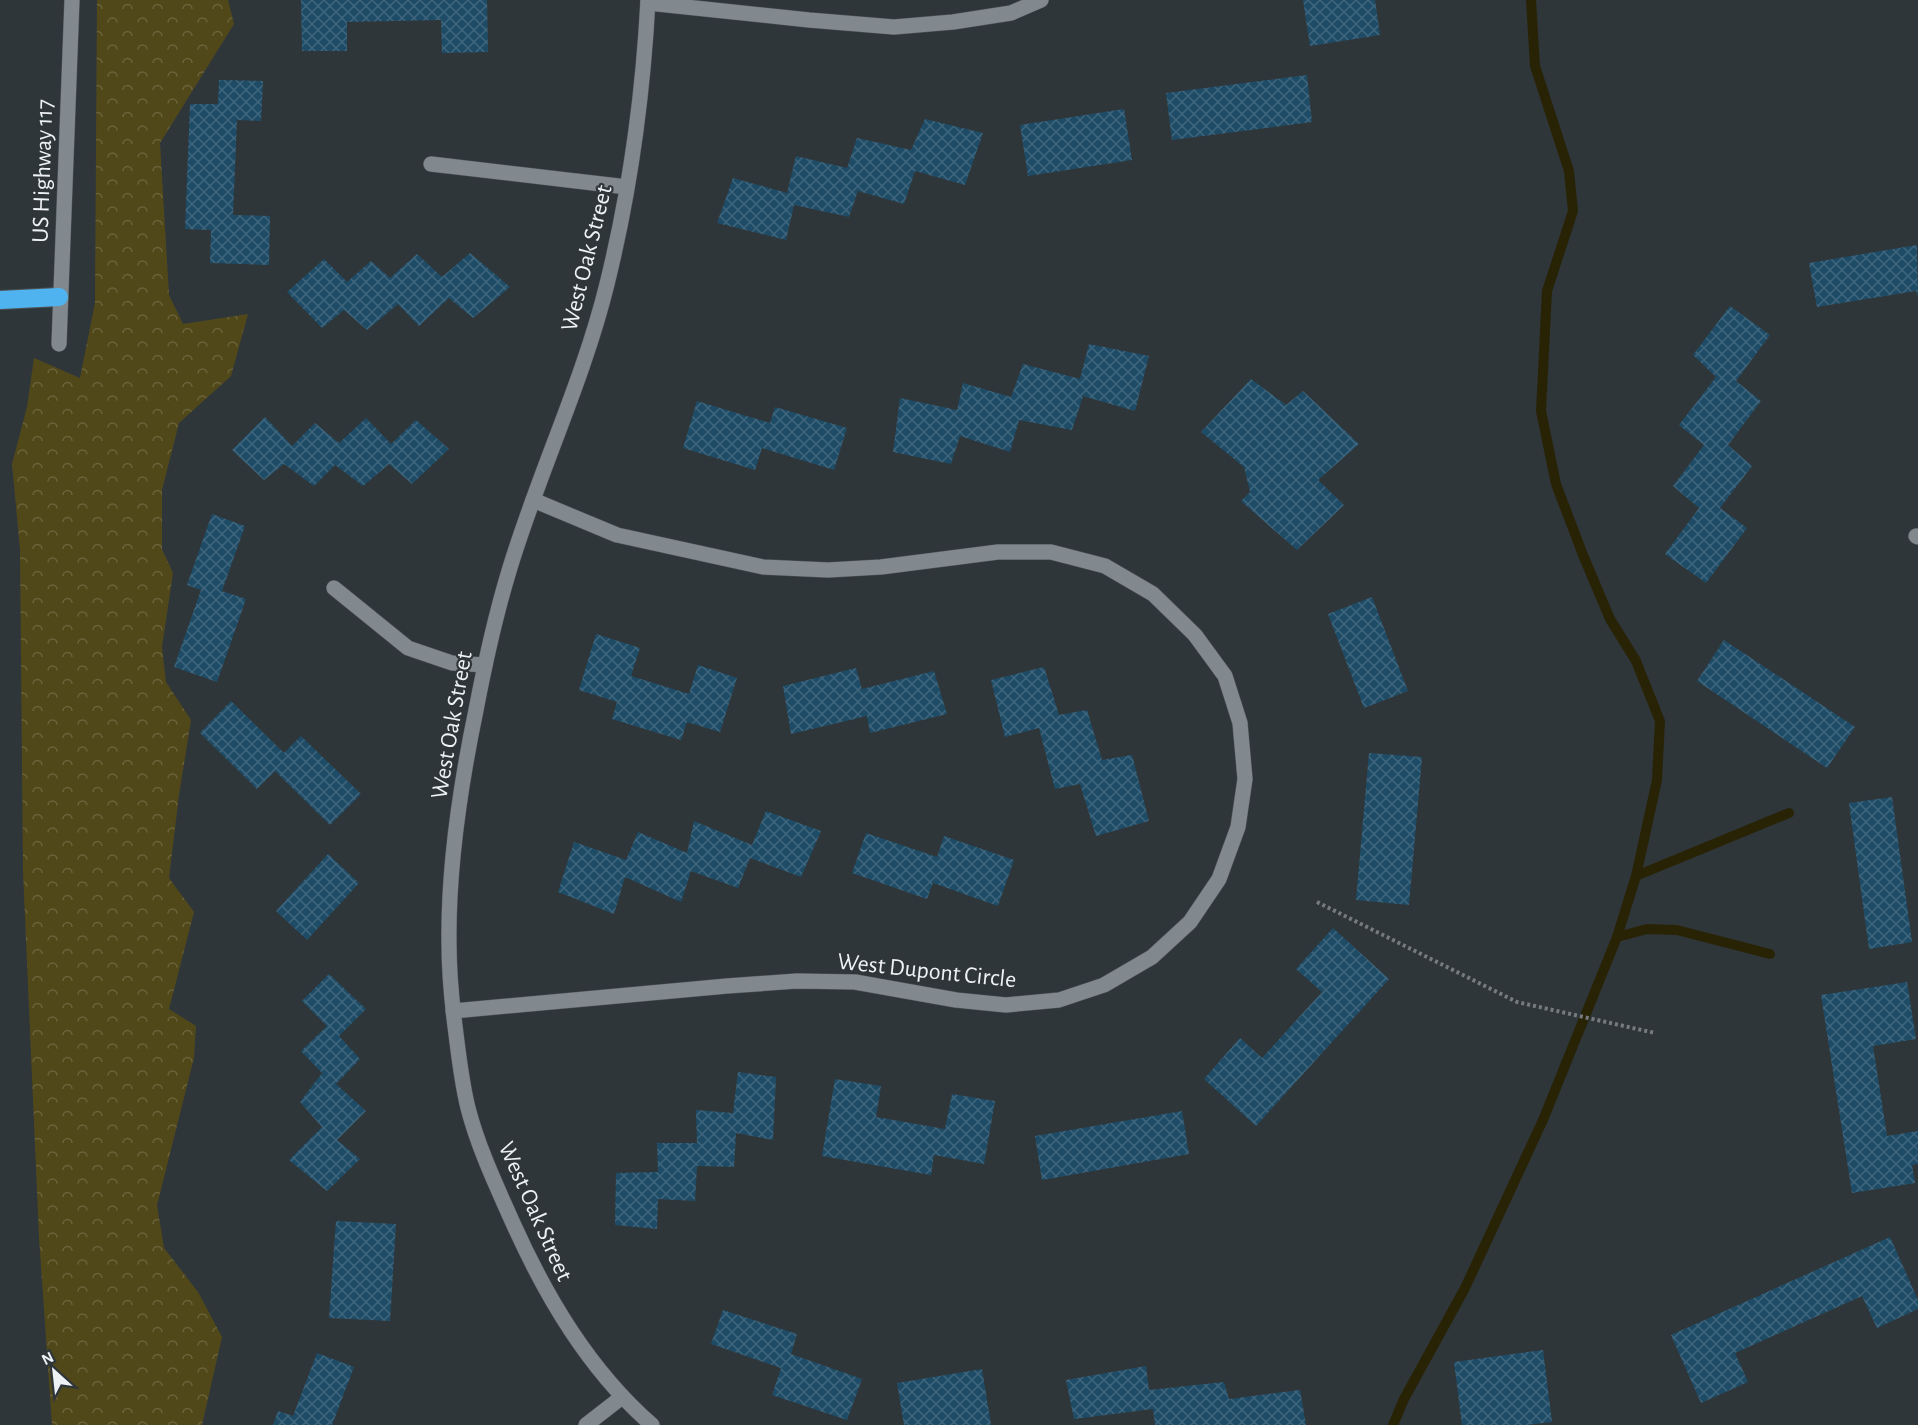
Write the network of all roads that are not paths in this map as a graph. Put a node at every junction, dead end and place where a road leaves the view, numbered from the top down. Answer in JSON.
{"nodes":[{"id":1,"x":72,"y":0,"type":"edge"},
{"id":2,"x":1041,"y":0,"type":"edge"},
{"id":3,"x":648,"y":2,"type":"edge"},
{"id":4,"x":431,"y":164,"type":"dead end"},
{"id":5,"x":627,"y":187,"type":"junction"},
{"id":6,"x":59,"y":297,"type":"junction"},
{"id":7,"x":0,"y":300,"type":"edge"},
{"id":8,"x":59,"y":344,"type":"dead end"},
{"id":9,"x":533,"y":500,"type":"junction"},
{"id":10,"x":334,"y":588,"type":"dead end"},
{"id":11,"x":485,"y":665,"type":"junction"},
{"id":12,"x":453,"y":1011,"type":"junction"},
{"id":13,"x":622,"y":1397,"type":"junction"},
{"id":14,"x":586,"y":1425,"type":"edge"},
{"id":15,"x":652,"y":1425,"type":"edge"}],
"edges":[{"from":1,"to":6,"type":"street","name":"US Highway 117"},
{"from":2,"to":3,"type":"street"},
{"from":3,"to":5,"type":"street","name":"West Oak Street"},
{"from":4,"to":5,"type":"street"},
{"from":5,"to":9,"type":"street","name":"West Oak Street"},
{"from":6,"to":7,"type":"highway"},
{"from":6,"to":8,"type":"street","name":"US Highway 117"},
{"from":9,"to":11,"type":"street","name":"West Oak Street"},
{"from":9,"to":12,"type":"street","name":"West Dupont Circle"},
{"from":10,"to":11,"type":"street"},
{"from":11,"to":12,"type":"street","name":"West Oak Street"},
{"from":12,"to":13,"type":"street","name":"West Oak Street"},
{"from":13,"to":14,"type":"street"},
{"from":13,"to":15,"type":"street","name":"West Oak Street"}]}
